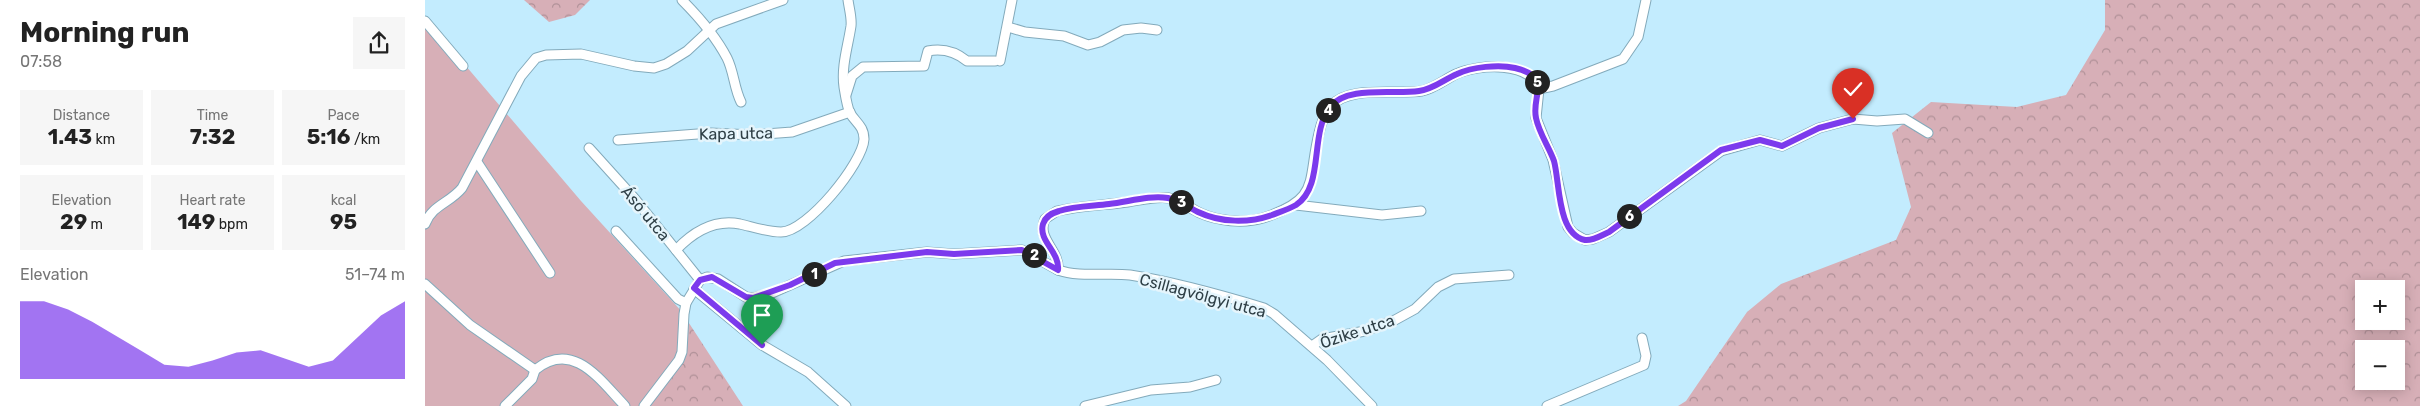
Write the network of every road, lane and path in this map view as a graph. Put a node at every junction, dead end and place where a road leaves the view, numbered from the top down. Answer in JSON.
{"nodes":[{"id":1,"x":682,"y":0,"type":"edge"},
{"id":2,"x":783,"y":0,"type":"edge"},
{"id":3,"x":848,"y":0,"type":"edge"},
{"id":4,"x":1012,"y":0,"type":"edge"},
{"id":5,"x":1645,"y":0,"type":"edge"},
{"id":6,"x":425,"y":21,"type":"edge"},
{"id":7,"x":1008,"y":27,"type":"junction"},
{"id":8,"x":709,"y":28,"type":"junction"},
{"id":9,"x":1157,"y":30,"type":"dead end"},
{"id":10,"x":463,"y":66,"type":"dead end"},
{"id":11,"x":1539,"y":89,"type":"junction"},
{"id":12,"x":846,"y":96,"type":"junction"},
{"id":13,"x":741,"y":102,"type":"dead end"},
{"id":14,"x":850,"y":112,"type":"junction"},
{"id":15,"x":1928,"y":133,"type":"dead end"},
{"id":16,"x":618,"y":140,"type":"dead end"},
{"id":17,"x":589,"y":148,"type":"dead end"},
{"id":18,"x":477,"y":162,"type":"junction"},
{"id":19,"x":1296,"y":205,"type":"junction"},
{"id":20,"x":1421,"y":211,"type":"dead end"},
{"id":21,"x":425,"y":224,"type":"edge"},
{"id":22,"x":617,"y":231,"type":"dead end"},
{"id":23,"x":676,"y":250,"type":"junction"},
{"id":24,"x":1058,"y":270,"type":"junction"},
{"id":25,"x":550,"y":273,"type":"dead end"},
{"id":26,"x":1509,"y":274,"type":"dead end"},
{"id":27,"x":700,"y":280,"type":"junction"},
{"id":28,"x":425,"y":284,"type":"edge"},
{"id":29,"x":694,"y":288,"type":"junction"},
{"id":30,"x":686,"y":303,"type":"junction"},
{"id":31,"x":1642,"y":338,"type":"dead end"},
{"id":32,"x":1312,"y":346,"type":"junction"},
{"id":33,"x":535,"y":370,"type":"junction"},
{"id":34,"x":1216,"y":380,"type":"dead end"},
{"id":35,"x":505,"y":406,"type":"edge"},
{"id":36,"x":625,"y":406,"type":"edge"},
{"id":37,"x":644,"y":406,"type":"edge"},
{"id":38,"x":846,"y":406,"type":"edge"},
{"id":39,"x":1085,"y":406,"type":"edge"},
{"id":40,"x":1372,"y":406,"type":"edge"},
{"id":41,"x":1547,"y":406,"type":"edge"}],
"edges":[{"from":1,"to":8,"type":"street"},
{"from":2,"to":8,"type":"street"},
{"from":3,"to":12,"type":"street"},
{"from":4,"to":7,"type":"street"},
{"from":5,"to":11,"type":"street"},
{"from":6,"to":10,"type":"street"},
{"from":7,"to":9,"type":"street"},
{"from":7,"to":12,"type":"street"},
{"from":8,"to":13,"type":"street"},
{"from":8,"to":18,"type":"street"},
{"from":11,"to":15,"type":"street"},
{"from":11,"to":19,"type":"street"},
{"from":12,"to":14,"type":"street"},
{"from":14,"to":16,"type":"street","name":"Kapa utca"},
{"from":14,"to":23,"type":"street"},
{"from":17,"to":23,"type":"street","name":"Ásó utca"},
{"from":18,"to":21,"type":"street"},
{"from":18,"to":25,"type":"street"},
{"from":19,"to":20,"type":"street"},
{"from":19,"to":24,"type":"street"},
{"from":22,"to":30,"type":"street"},
{"from":23,"to":27,"type":"street","name":"Ásó utca"},
{"from":24,"to":27,"type":"street"},
{"from":24,"to":32,"type":"street","name":"Csillagvölgyi utca"},
{"from":26,"to":32,"type":"street","name":"Őzike utca"},
{"from":27,"to":29,"type":"street"},
{"from":28,"to":33,"type":"street"},
{"from":29,"to":30,"type":"street"},
{"from":29,"to":38,"type":"street"},
{"from":30,"to":37,"type":"street"},
{"from":31,"to":41,"type":"street"},
{"from":32,"to":40,"type":"street","name":"Csillagvölgyi utca"},
{"from":33,"to":35,"type":"street"},
{"from":33,"to":36,"type":"street"},
{"from":34,"to":39,"type":"street"}]}
